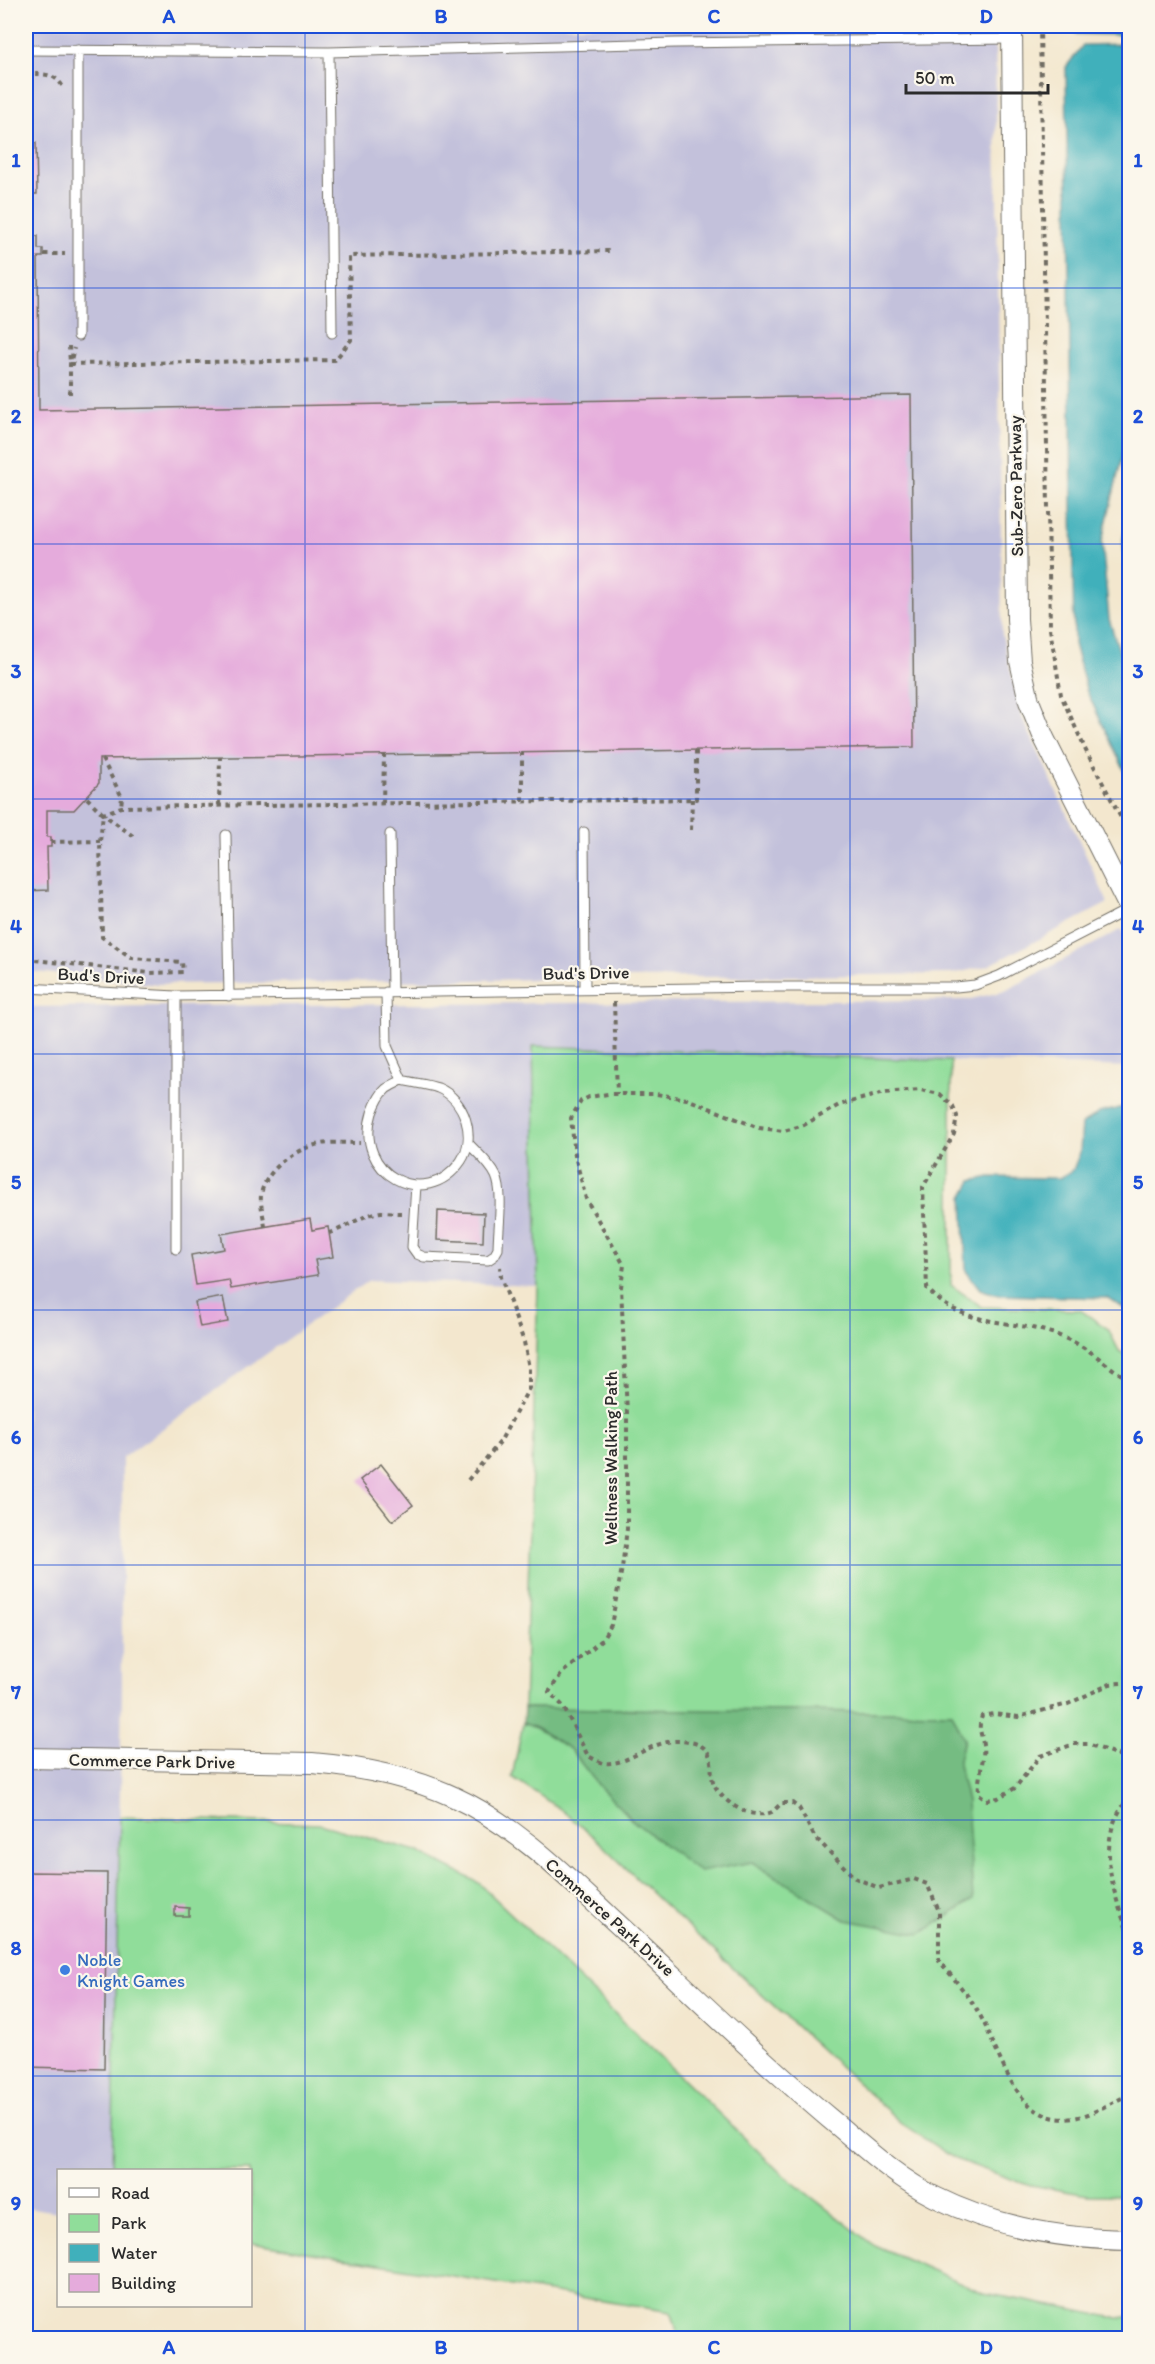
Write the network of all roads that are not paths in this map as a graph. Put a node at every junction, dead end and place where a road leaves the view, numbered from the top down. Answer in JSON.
{"nodes":[{"id":1,"x":1011,"y":30,"type":"edge"},
{"id":2,"x":26,"y":50,"type":"edge"},
{"id":3,"x":78,"y":50,"type":"junction"},
{"id":4,"x":329,"y":52,"type":"junction"},
{"id":5,"x":332,"y":333,"type":"dead end"},
{"id":6,"x":78,"y":336,"type":"road end"},
{"id":7,"x":584,"y":832,"type":"dead end"},
{"id":8,"x":390,"y":834,"type":"dead end"},
{"id":9,"x":226,"y":835,"type":"dead end"},
{"id":10,"x":1130,"y":909,"type":"edge"},
{"id":11,"x":26,"y":988,"type":"edge"},
{"id":12,"x":585,"y":989,"type":"junction"},
{"id":13,"x":389,"y":992,"type":"junction"},
{"id":14,"x":176,"y":996,"type":"junction"},
{"id":15,"x":230,"y":996,"type":"junction"},
{"id":16,"x":402,"y":1080,"type":"junction"},
{"id":17,"x":468,"y":1143,"type":"junction"},
{"id":18,"x":416,"y":1185,"type":"junction"},
{"id":19,"x":176,"y":1249,"type":"dead end"},
{"id":20,"x":26,"y":1758,"type":"edge"},
{"id":21,"x":1130,"y":2240,"type":"edge"}],
"edges":[{"from":1,"to":4,"type":"lane"},
{"from":1,"to":10,"type":"street","name":"Sub-Zero Parkway"},
{"from":2,"to":3,"type":"lane"},
{"from":3,"to":4,"type":"lane"},
{"from":3,"to":6,"type":"lane"},
{"from":4,"to":5,"type":"lane"},
{"from":7,"to":12,"type":"lane"},
{"from":8,"to":13,"type":"lane"},
{"from":9,"to":15,"type":"lane"},
{"from":10,"to":12,"type":"lane","name":"Bud's Drive"},
{"from":11,"to":14,"type":"lane","name":"Bud's Drive"},
{"from":12,"to":13,"type":"lane","name":"Bud's Drive"},
{"from":13,"to":15,"type":"lane","name":"Bud's Drive"},
{"from":13,"to":16,"type":"lane"},
{"from":14,"to":15,"type":"lane","name":"Bud's Drive"},
{"from":14,"to":19,"type":"lane"},
{"from":16,"to":17,"type":"lane"},
{"from":16,"to":18,"type":"lane"},
{"from":17,"to":18,"type":"lane"},
{"from":17,"to":18,"type":"lane"},
{"from":20,"to":21,"type":"street","name":"Commerce Park Drive"}]}
